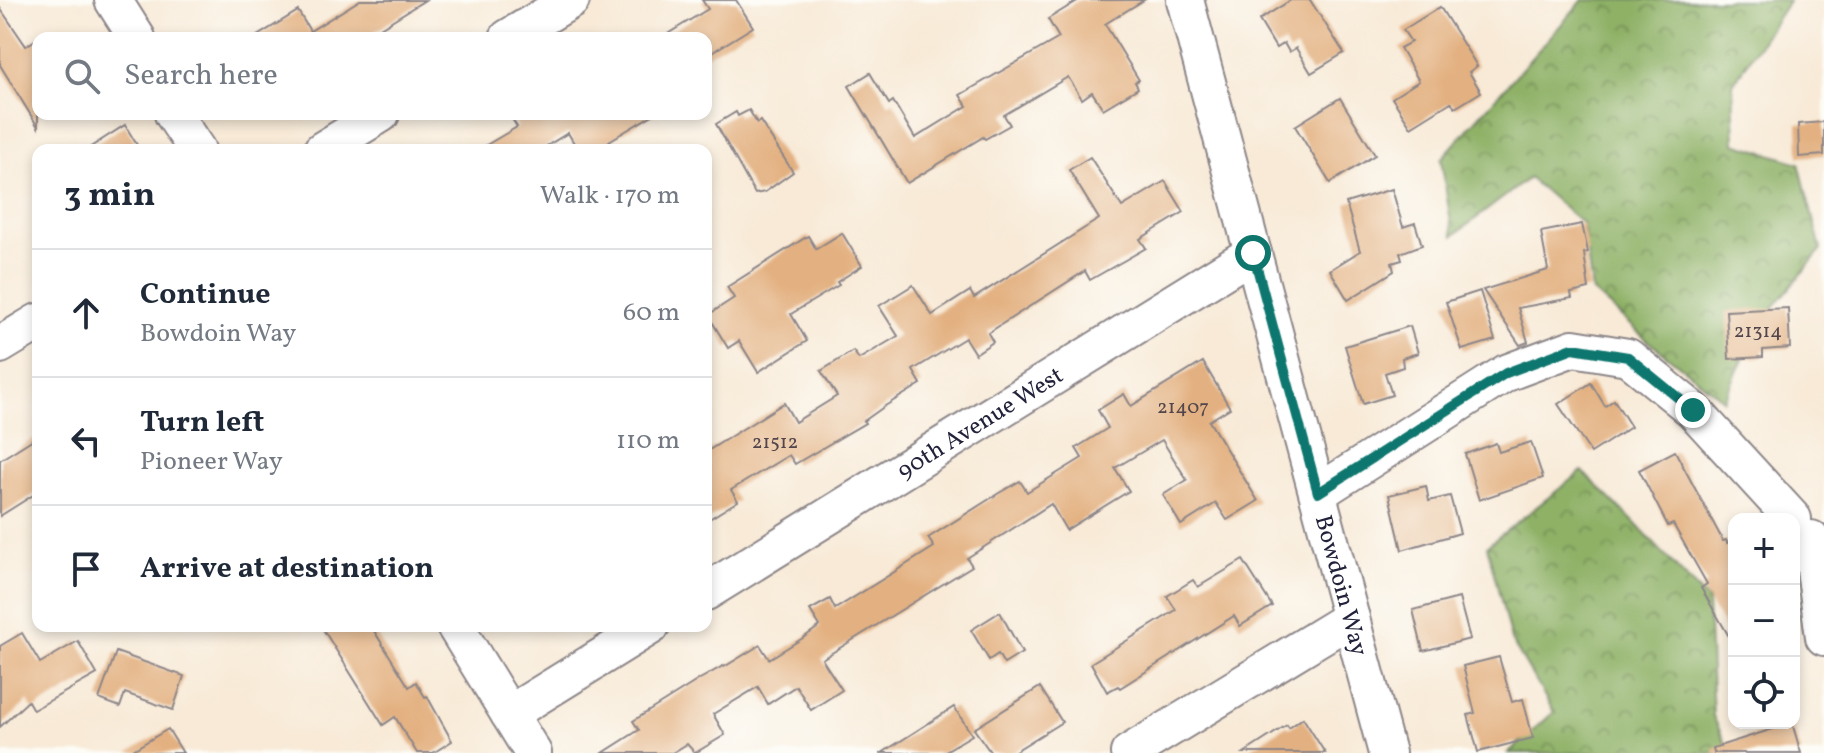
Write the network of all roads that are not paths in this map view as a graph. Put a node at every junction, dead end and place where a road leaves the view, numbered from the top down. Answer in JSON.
{"nodes":[{"id":1,"x":113,"y":0,"type":"edge"},
{"id":2,"x":571,"y":0,"type":"edge"},
{"id":3,"x":1185,"y":0,"type":"edge"},
{"id":4,"x":133,"y":32,"type":"edge"},
{"id":5,"x":518,"y":32,"type":"edge"},
{"id":6,"x":177,"y":120,"type":"edge"},
{"id":7,"x":371,"y":120,"type":"edge"},
{"id":8,"x":193,"y":144,"type":"edge"},
{"id":9,"x":332,"y":144,"type":"edge"},
{"id":10,"x":1253,"y":253,"type":"junction"},
{"id":11,"x":32,"y":326,"type":"edge"},
{"id":12,"x":0,"y":345,"type":"edge"},
{"id":13,"x":1318,"y":493,"type":"junction"},
{"id":14,"x":1806,"y":532,"type":"edge"},
{"id":15,"x":712,"y":588,"type":"edge"},
{"id":16,"x":1351,"y":618,"type":"junction"},
{"id":17,"x":459,"y":632,"type":"edge"},
{"id":18,"x":641,"y":632,"type":"edge"},
{"id":19,"x":1824,"y":637,"type":"edge"},
{"id":20,"x":509,"y":714,"type":"junction"},
{"id":21,"x":533,"y":753,"type":"edge"},
{"id":22,"x":1129,"y":753,"type":"edge"},
{"id":23,"x":1387,"y":753,"type":"edge"}],
"edges":[{"from":1,"to":4,"type":"street"},
{"from":2,"to":5,"type":"street"},
{"from":3,"to":10,"type":"street","name":"Bowdoin Way"},
{"from":6,"to":8,"type":"street"},
{"from":7,"to":9,"type":"street"},
{"from":10,"to":13,"type":"street","name":"Bowdoin Way"},
{"from":10,"to":15,"type":"street","name":"90th Avenue West"},
{"from":11,"to":12,"type":"street"},
{"from":13,"to":14,"type":"street"},
{"from":13,"to":16,"type":"street","name":"Bowdoin Way"},
{"from":14,"to":19,"type":"street"},
{"from":16,"to":22,"type":"street"},
{"from":16,"to":23,"type":"street","name":"Bowdoin Way"},
{"from":17,"to":20,"type":"street"},
{"from":18,"to":20,"type":"street"},
{"from":20,"to":21,"type":"street"}]}
